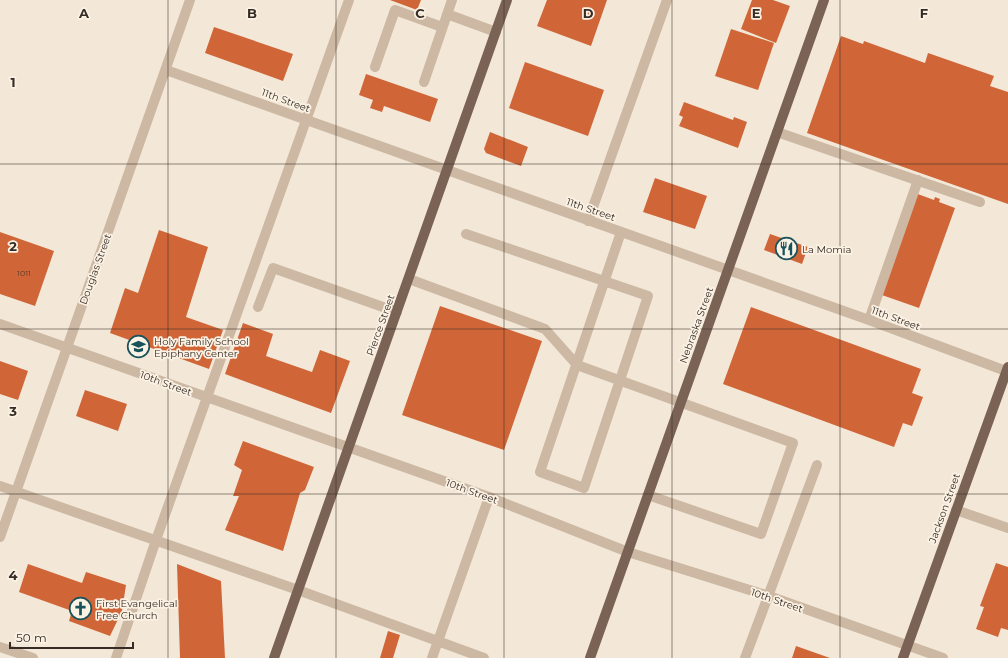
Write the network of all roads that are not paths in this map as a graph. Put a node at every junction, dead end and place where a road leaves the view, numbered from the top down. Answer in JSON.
{"nodes":[{"id":1,"x":190,"y":0,"type":"edge"},
{"id":2,"x":349,"y":0,"type":"edge"},
{"id":3,"x":452,"y":0,"type":"edge"},
{"id":4,"x":507,"y":0,"type":"edge"},
{"id":5,"x":667,"y":0,"type":"edge"},
{"id":6,"x":824,"y":0,"type":"edge"},
{"id":7,"x":447,"y":14,"type":"junction"},
{"id":8,"x":442,"y":27,"type":"junction"},
{"id":9,"x":496,"y":32,"type":"junction"},
{"id":10,"x":375,"y":66,"type":"dead end"},
{"id":11,"x":166,"y":70,"type":"junction"},
{"id":12,"x":424,"y":82,"type":"dead end"},
{"id":13,"x":307,"y":121,"type":"junction"},
{"id":14,"x":777,"y":132,"type":"junction"},
{"id":15,"x":448,"y":171,"type":"junction"},
{"id":16,"x":918,"y":180,"type":"junction"},
{"id":17,"x":980,"y":202,"type":"dead end"},
{"id":18,"x":588,"y":221,"type":"junction"},
{"id":19,"x":621,"y":232,"type":"junction"},
{"id":20,"x":466,"y":234,"type":"dead end"},
{"id":21,"x":728,"y":271,"type":"junction"},
{"id":22,"x":409,"y":279,"type":"junction"},
{"id":23,"x":605,"y":281,"type":"junction"},
{"id":24,"x":258,"y":307,"type":"dead end"},
{"id":25,"x":397,"y":312,"type":"junction"},
{"id":26,"x":869,"y":320,"type":"junction"},
{"id":27,"x":0,"y":324,"type":"edge"},
{"id":28,"x":67,"y":348,"type":"junction"},
{"id":29,"x":577,"y":365,"type":"junction"},
{"id":30,"x":1007,"y":370,"type":"edge"},
{"id":31,"x":620,"y":381,"type":"junction"},
{"id":32,"x":207,"y":398,"type":"junction"},
{"id":33,"x":681,"y":402,"type":"junction"},
{"id":34,"x":348,"y":447,"type":"junction"},
{"id":35,"x":817,"y":465,"type":"dead end"},
{"id":36,"x":0,"y":486,"type":"edge"},
{"id":37,"x":16,"y":492,"type":"junction"},
{"id":38,"x":648,"y":495,"type":"junction"},
{"id":39,"x":489,"y":497,"type":"junction"},
{"id":40,"x":956,"y":510,"type":"junction"},
{"id":41,"x":1008,"y":528,"type":"edge"},
{"id":42,"x":0,"y":537,"type":"edge"},
{"id":43,"x":156,"y":540,"type":"junction"},
{"id":44,"x":628,"y":552,"type":"junction"},
{"id":45,"x":298,"y":590,"type":"junction"},
{"id":46,"x":769,"y":596,"type":"junction"},
{"id":47,"x":438,"y":641,"type":"junction"},
{"id":48,"x":908,"y":645,"type":"junction"},
{"id":49,"x":0,"y":646,"type":"edge"},
{"id":50,"x":33,"y":658,"type":"edge"},
{"id":51,"x":116,"y":658,"type":"edge"},
{"id":52,"x":274,"y":658,"type":"edge"},
{"id":53,"x":432,"y":658,"type":"edge"},
{"id":54,"x":484,"y":658,"type":"edge"},
{"id":55,"x":590,"y":658,"type":"edge"},
{"id":56,"x":745,"y":658,"type":"edge"},
{"id":57,"x":903,"y":658,"type":"edge"},
{"id":58,"x":943,"y":658,"type":"edge"}],
"edges":[{"from":1,"to":11,"type":"street","name":"Douglas Street"},
{"from":2,"to":13,"type":"street"},
{"from":3,"to":7,"type":"street"},
{"from":4,"to":9,"type":"main road","name":"Pierce Street"},
{"from":5,"to":18,"type":"street"},
{"from":6,"to":14,"type":"main road","name":"Nebraska Street"},
{"from":7,"to":8,"type":"street"},
{"from":7,"to":9,"type":"street"},
{"from":8,"to":10,"type":"street"},
{"from":8,"to":12,"type":"street"},
{"from":9,"to":15,"type":"main road","name":"Pierce Street"},
{"from":11,"to":13,"type":"street","name":"11th Street"},
{"from":11,"to":28,"type":"street","name":"Douglas Street"},
{"from":13,"to":15,"type":"street","name":"11th Street"},
{"from":13,"to":32,"type":"street"},
{"from":14,"to":16,"type":"street"},
{"from":14,"to":21,"type":"main road","name":"Nebraska Street"},
{"from":15,"to":18,"type":"street","name":"11th Street"},
{"from":15,"to":22,"type":"main road","name":"Pierce Street"},
{"from":16,"to":17,"type":"street"},
{"from":16,"to":26,"type":"street"},
{"from":18,"to":19,"type":"street","name":"11th Street"},
{"from":19,"to":21,"type":"street","name":"11th Street"},
{"from":19,"to":23,"type":"street"},
{"from":20,"to":23,"type":"street"},
{"from":21,"to":26,"type":"street","name":"11th Street"},
{"from":21,"to":33,"type":"main road","name":"Nebraska Street"},
{"from":22,"to":25,"type":"main road","name":"Pierce Street"},
{"from":22,"to":29,"type":"street"},
{"from":23,"to":29,"type":"street"},
{"from":23,"to":31,"type":"street"},
{"from":24,"to":25,"type":"street"},
{"from":25,"to":34,"type":"main road","name":"Pierce Street"},
{"from":26,"to":30,"type":"street","name":"11th Street"},
{"from":27,"to":28,"type":"street","name":"10th Street"},
{"from":28,"to":32,"type":"street","name":"10th Street"},
{"from":28,"to":37,"type":"street","name":"Douglas Street"},
{"from":29,"to":31,"type":"street"},
{"from":29,"to":31,"type":"street"},
{"from":30,"to":40,"type":"main road","name":"Jackson Street"},
{"from":31,"to":33,"type":"street"},
{"from":32,"to":34,"type":"street","name":"10th Street"},
{"from":32,"to":43,"type":"street"},
{"from":33,"to":38,"type":"main road","name":"Nebraska Street"},
{"from":33,"to":38,"type":"street"},
{"from":34,"to":39,"type":"street","name":"10th Street"},
{"from":34,"to":45,"type":"main road","name":"Pierce Street"},
{"from":35,"to":46,"type":"street"},
{"from":36,"to":37,"type":"street"},
{"from":37,"to":42,"type":"street","name":"Douglas Street"},
{"from":37,"to":43,"type":"street"},
{"from":38,"to":44,"type":"main road","name":"Nebraska Street"},
{"from":39,"to":44,"type":"street","name":"10th Street"},
{"from":39,"to":47,"type":"street"},
{"from":40,"to":41,"type":"street"},
{"from":40,"to":48,"type":"main road","name":"Jackson Street"},
{"from":43,"to":45,"type":"street"},
{"from":43,"to":51,"type":"street"},
{"from":44,"to":46,"type":"street","name":"10th Street"},
{"from":44,"to":55,"type":"main road","name":"Nebraska Street"},
{"from":45,"to":47,"type":"street"},
{"from":45,"to":52,"type":"main road","name":"Pierce Street"},
{"from":46,"to":48,"type":"street","name":"10th Street"},
{"from":46,"to":56,"type":"street"},
{"from":47,"to":53,"type":"street"},
{"from":47,"to":54,"type":"street"},
{"from":48,"to":57,"type":"main road","name":"Jackson Street"},
{"from":48,"to":58,"type":"street","name":"10th Street"},
{"from":49,"to":50,"type":"street"}]}
